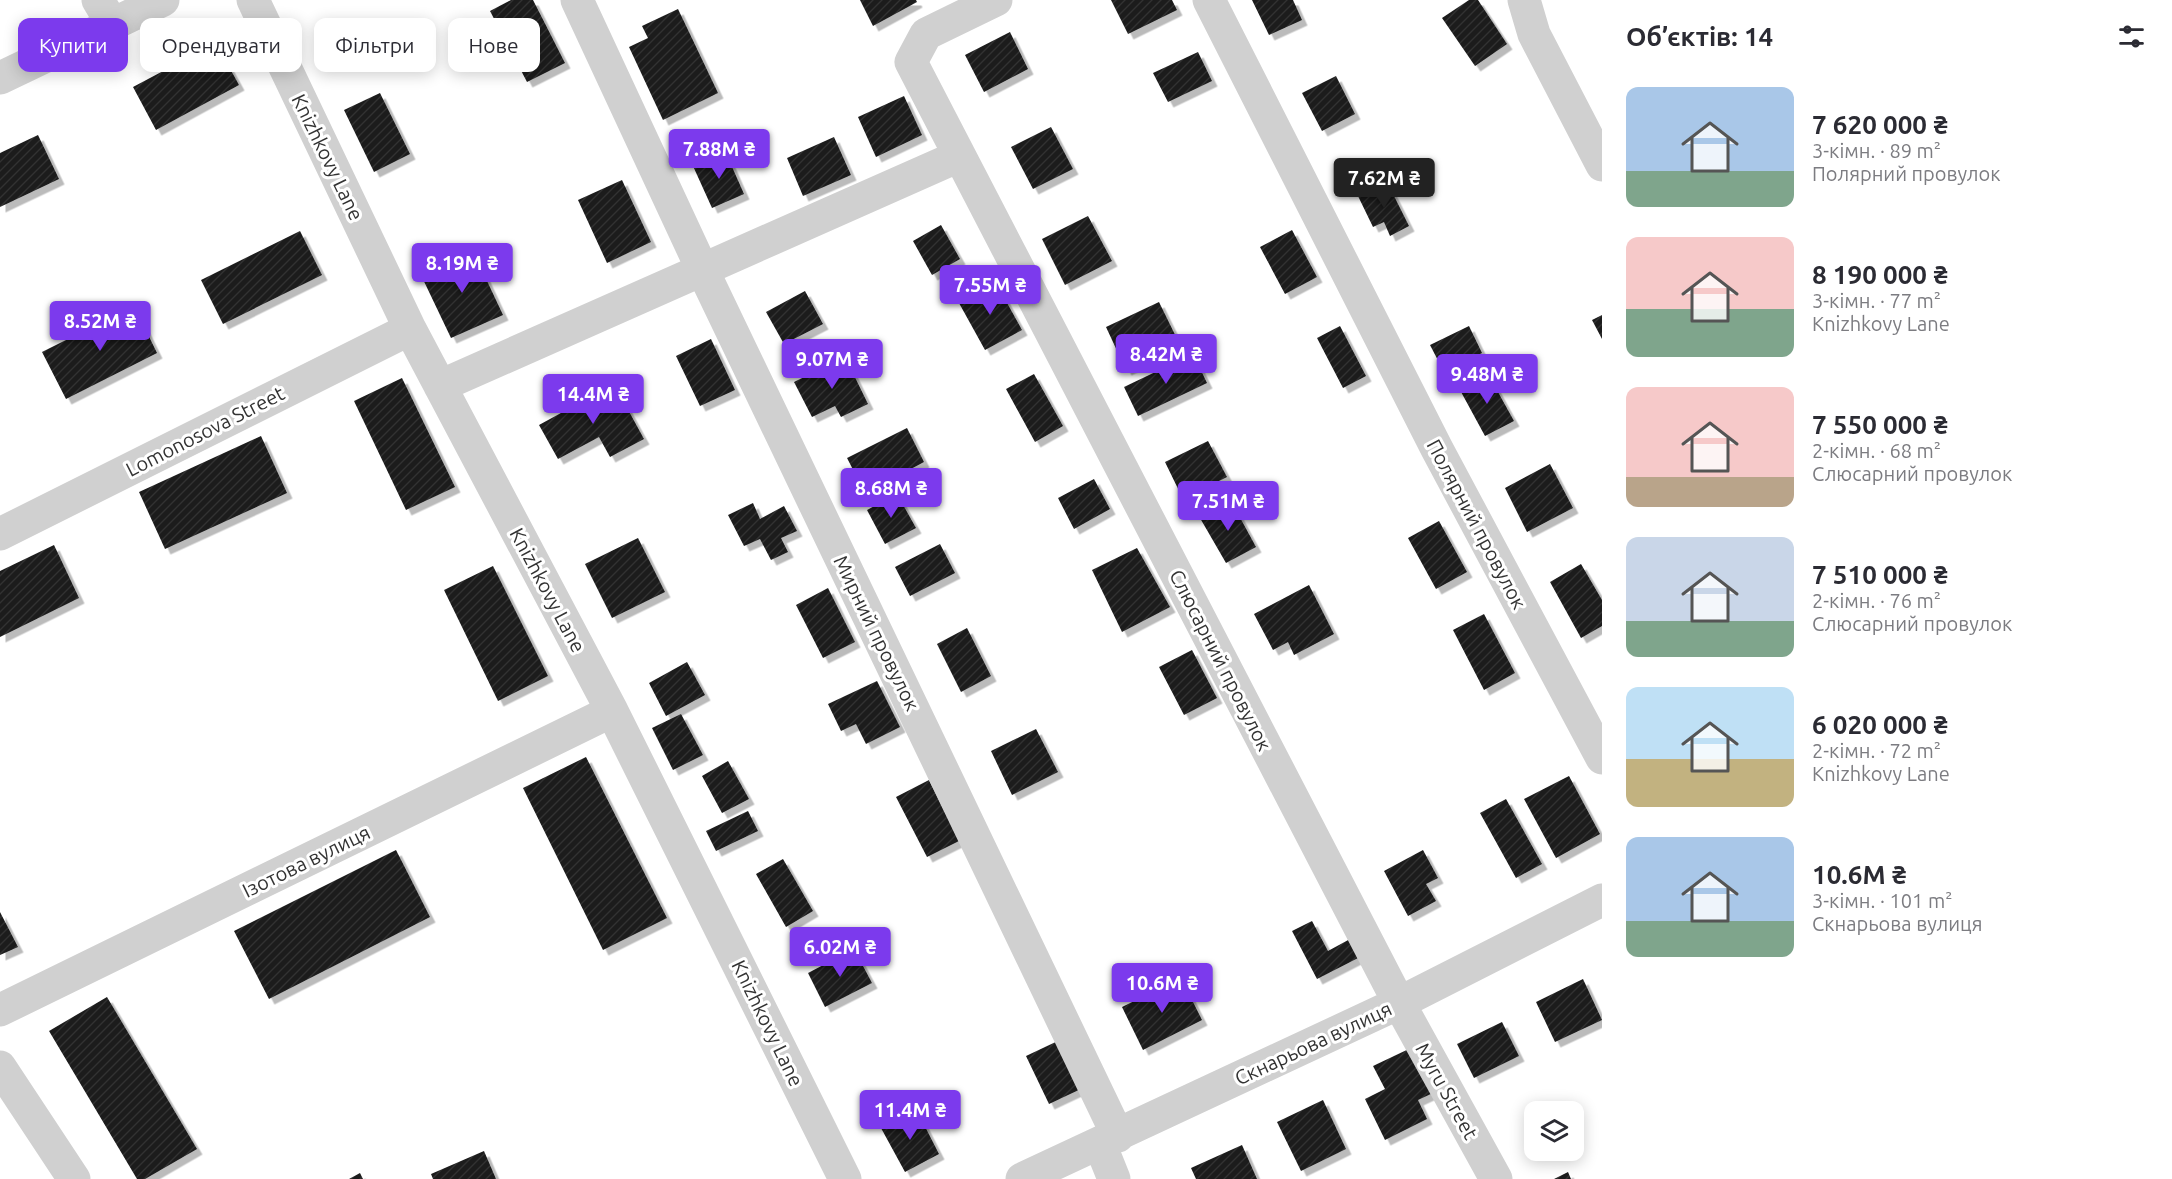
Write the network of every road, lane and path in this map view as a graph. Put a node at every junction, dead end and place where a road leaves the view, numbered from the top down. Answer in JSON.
{"nodes":[{"id":1,"x":163,"y":0,"type":"edge"},
{"id":2,"x":253,"y":0,"type":"edge"},
{"id":3,"x":577,"y":0,"type":"edge"},
{"id":4,"x":996,"y":0,"type":"edge"},
{"id":5,"x":1209,"y":0,"type":"edge"},
{"id":6,"x":1524,"y":0,"type":"edge"},
{"id":7,"x":106,"y":13,"type":"edge"},
{"id":8,"x":0,"y":78,"type":"edge"},
{"id":9,"x":959,"y":156,"type":"junction"},
{"id":10,"x":1602,"y":165,"type":"edge"},
{"id":11,"x":703,"y":271,"type":"junction"},
{"id":12,"x":410,"y":329,"type":"junction"},
{"id":13,"x":440,"y":386,"type":"junction"},
{"id":14,"x":0,"y":534,"type":"edge"},
{"id":15,"x":612,"y":711,"type":"junction"},
{"id":16,"x":1602,"y":758,"type":"edge"},
{"id":17,"x":1602,"y":900,"type":"edge"},
{"id":18,"x":1398,"y":1003,"type":"junction"},
{"id":19,"x":0,"y":1010,"type":"edge"},
{"id":20,"x":0,"y":1067,"type":"edge"},
{"id":21,"x":1109,"y":1140,"type":"junction"},
{"id":22,"x":74,"y":1179,"type":"edge"},
{"id":23,"x":845,"y":1179,"type":"edge"},
{"id":24,"x":1022,"y":1179,"type":"edge"},
{"id":25,"x":1114,"y":1179,"type":"edge"},
{"id":26,"x":1496,"y":1179,"type":"edge"}],
"edges":[{"from":1,"to":7,"type":"street"},
{"from":2,"to":12,"type":"street","name":"Knizhkovy Lane"},
{"from":3,"to":11,"type":"street","name":"Мирний провулок"},
{"from":4,"to":9,"type":"street","name":"Слюсарний провулок"},
{"from":5,"to":16,"type":"street","name":"Полярний провулок"},
{"from":6,"to":10,"type":"street"},
{"from":7,"to":8,"type":"street"},
{"from":9,"to":11,"type":"street"},
{"from":9,"to":18,"type":"street","name":"Слюсарний провулок"},
{"from":11,"to":13,"type":"street"},
{"from":11,"to":21,"type":"street","name":"Мирний провулок"},
{"from":12,"to":13,"type":"street","name":"Knizhkovy Lane"},
{"from":12,"to":14,"type":"street","name":"Lomonosova Street"},
{"from":13,"to":15,"type":"street","name":"Knizhkovy Lane"},
{"from":15,"to":19,"type":"street","name":"Ізотова вулиця"},
{"from":15,"to":23,"type":"street","name":"Knizhkovy Lane"},
{"from":17,"to":18,"type":"street","name":"Скнарьова вулиця"},
{"from":18,"to":21,"type":"street","name":"Скнарьова вулиця"},
{"from":18,"to":26,"type":"street","name":"Myru Street"},
{"from":20,"to":22,"type":"street"},
{"from":21,"to":24,"type":"street","name":"Скнарьова вулиця"},
{"from":21,"to":25,"type":"street","name":"Мирний провулок"}]}
